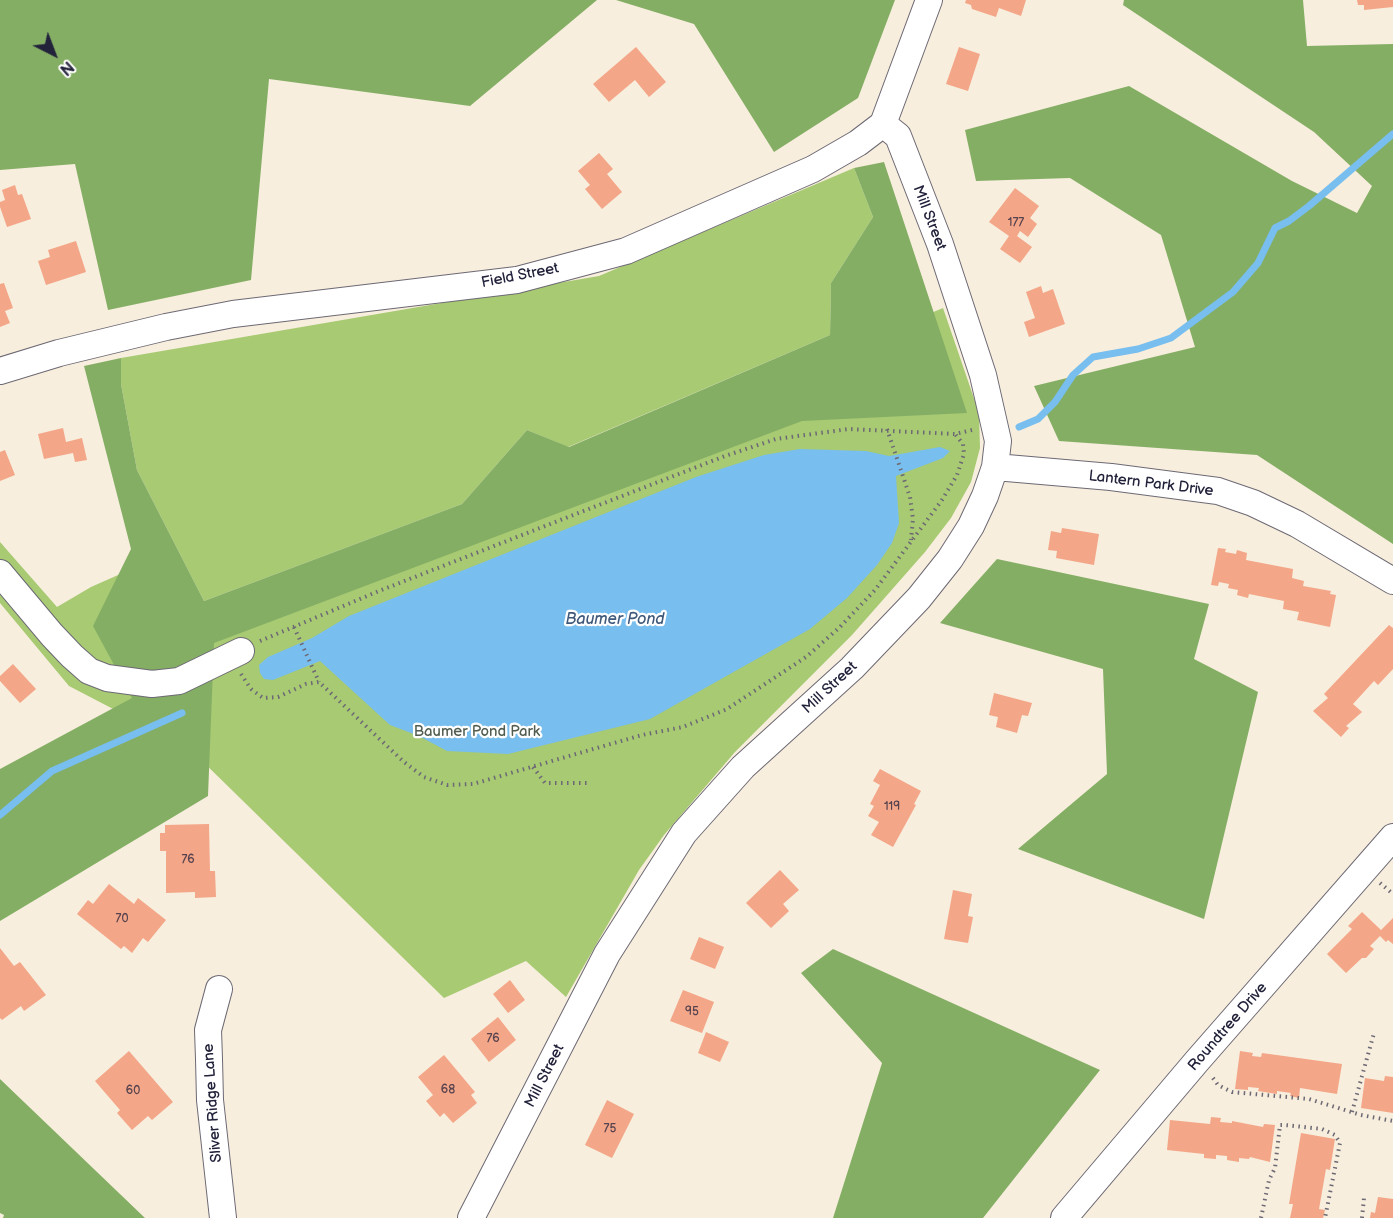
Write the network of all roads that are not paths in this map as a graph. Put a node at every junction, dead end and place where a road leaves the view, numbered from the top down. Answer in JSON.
{"nodes":[{"id":1,"x":929,"y":0,"type":"edge"},
{"id":2,"x":883,"y":124,"type":"junction"},
{"id":3,"x":0,"y":371,"type":"edge"},
{"id":4,"x":995,"y":468,"type":"junction"},
{"id":5,"x":0,"y":573,"type":"edge"},
{"id":6,"x":1393,"y":581,"type":"edge"},
{"id":7,"x":235,"y":654,"type":"road end"},
{"id":8,"x":1393,"y":837,"type":"edge"},
{"id":9,"x":219,"y":989,"type":"dead end"},
{"id":10,"x":223,"y":1218,"type":"edge"},
{"id":11,"x":471,"y":1218,"type":"edge"},
{"id":12,"x":1064,"y":1218,"type":"edge"}],
"edges":[{"from":1,"to":2,"type":"street"},
{"from":2,"to":3,"type":"street","name":"Field Street"},
{"from":2,"to":4,"type":"street","name":"Mill Street"},
{"from":4,"to":6,"type":"street","name":"Lantern Park Drive"},
{"from":4,"to":11,"type":"street","name":"Mill Street"},
{"from":5,"to":7,"type":"street"},
{"from":8,"to":12,"type":"street","name":"Roundtree Drive"},
{"from":9,"to":10,"type":"street","name":"Sliver Ridge Lane"}]}
